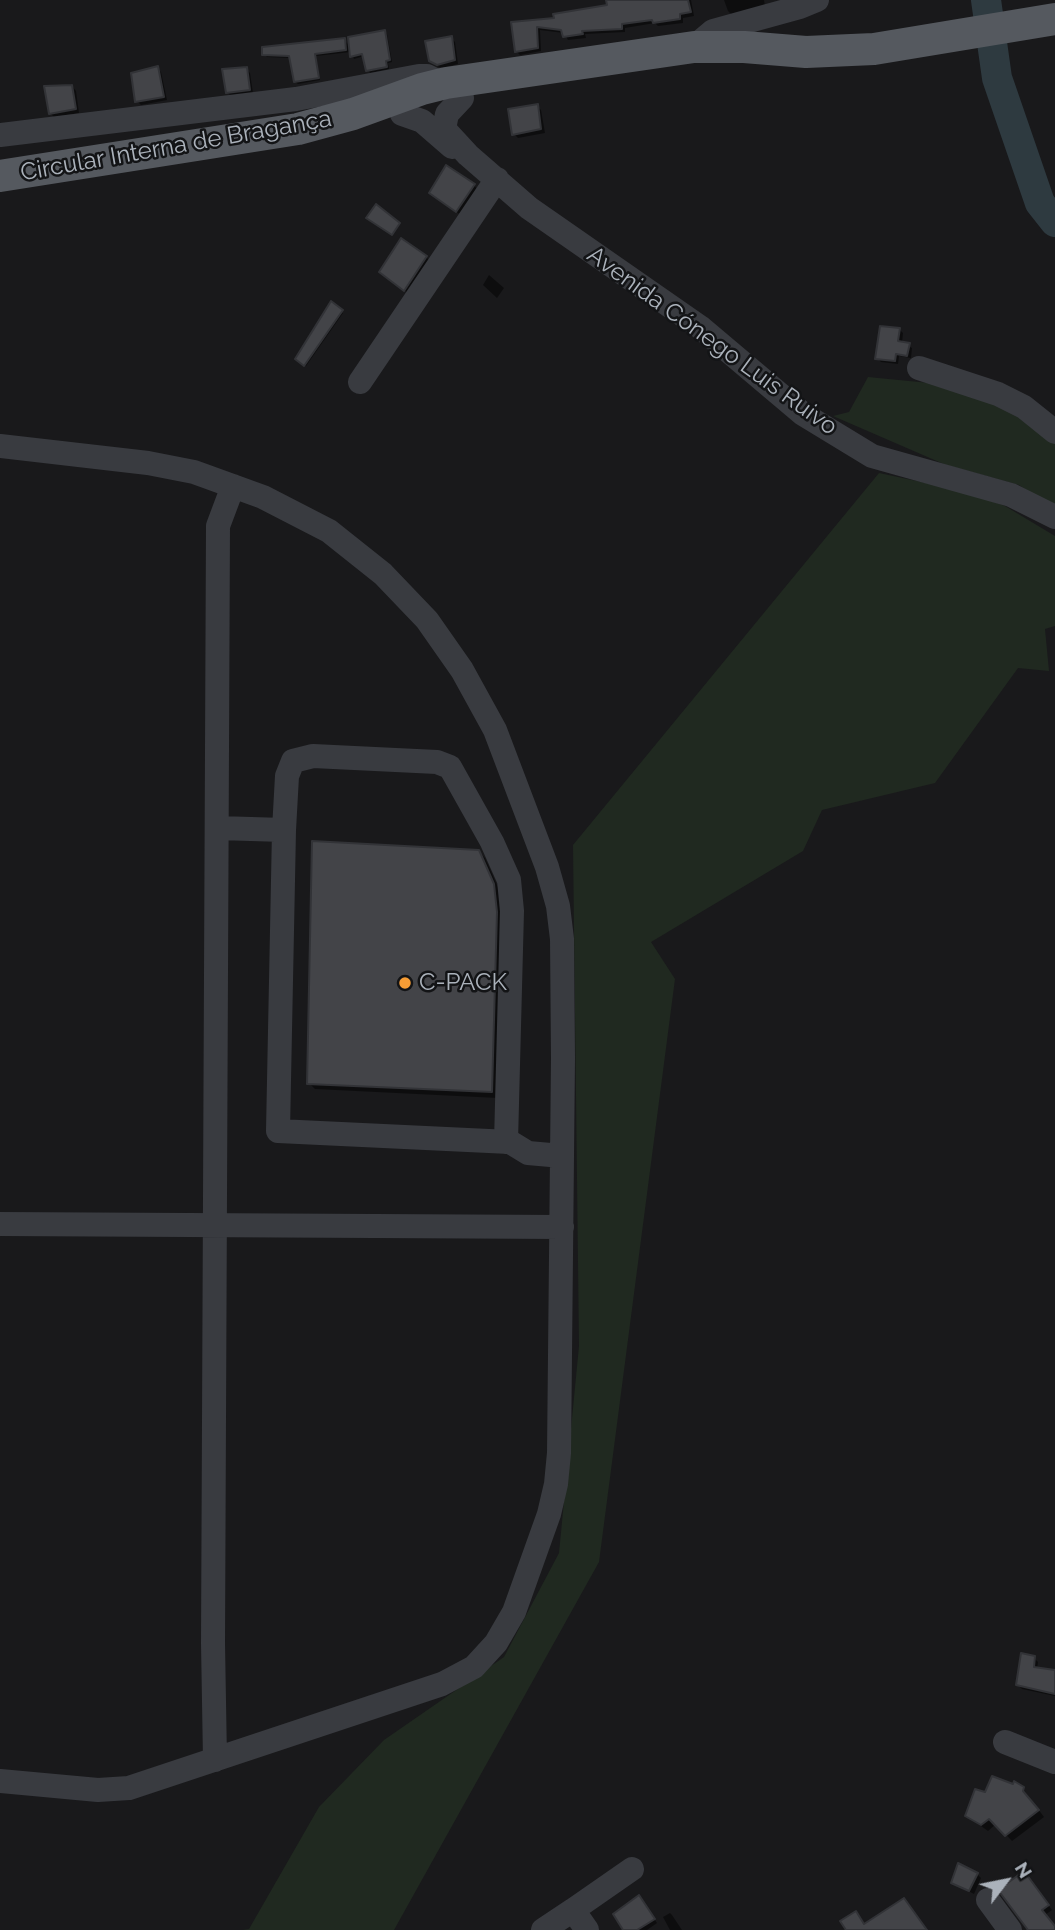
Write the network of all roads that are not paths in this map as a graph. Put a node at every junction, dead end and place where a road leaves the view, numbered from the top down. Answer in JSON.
{"nodes":[{"id":1,"x":817,"y":0,"type":"edge"},
{"id":2,"x":1055,"y":19,"type":"edge"},
{"id":3,"x":1055,"y":32,"type":"edge"},
{"id":4,"x":694,"y":47,"type":"junction"},
{"id":5,"x":908,"y":49,"type":"junction"},
{"id":6,"x":451,"y":91,"type":"junction"},
{"id":7,"x":402,"y":114,"type":"junction"},
{"id":8,"x":0,"y":135,"type":"edge"},
{"id":9,"x":468,"y":155,"type":"junction"},
{"id":10,"x":0,"y":176,"type":"edge"},
{"id":11,"x":497,"y":179,"type":"junction"},
{"id":12,"x":0,"y":190,"type":"edge"},
{"id":13,"x":919,"y":368,"type":"dead end"},
{"id":14,"x":360,"y":382,"type":"dead end"},
{"id":15,"x":1055,"y":432,"type":"edge"},
{"id":16,"x":0,"y":446,"type":"edge"},
{"id":17,"x":233,"y":486,"type":"junction"},
{"id":18,"x":1055,"y":517,"type":"edge"},
{"id":19,"x":218,"y":828,"type":"junction"},
{"id":20,"x":284,"y":830,"type":"junction"},
{"id":21,"x":506,"y":1142,"type":"junction"},
{"id":22,"x":562,"y":1156,"type":"junction"},
{"id":23,"x":0,"y":1224,"type":"edge"},
{"id":24,"x":215,"y":1224,"type":"junction"},
{"id":25,"x":562,"y":1227,"type":"junction"},
{"id":26,"x":1005,"y":1742,"type":"dead end"},
{"id":27,"x":215,"y":1760,"type":"junction"},
{"id":28,"x":1055,"y":1762,"type":"edge"},
{"id":29,"x":0,"y":1781,"type":"edge"},
{"id":30,"x":632,"y":1869,"type":"dead end"},
{"id":31,"x":988,"y":1900,"type":"dead end"},
{"id":32,"x":573,"y":1910,"type":"junction"},
{"id":33,"x":543,"y":1930,"type":"edge"},
{"id":34,"x":587,"y":1930,"type":"edge"},
{"id":35,"x":1010,"y":1930,"type":"edge"}],
"edges":[{"from":1,"to":4,"type":"street"},
{"from":2,"to":5,"type":"main road","name":"Circular Interna de Bragança"},
{"from":3,"to":5,"type":"main road","name":"Circular Interna de Bragança"},
{"from":4,"to":5,"type":"main road","name":"Circular Interna de Bragança"},
{"from":4,"to":6,"type":"main road","name":"Circular Interna de Bragança"},
{"from":5,"to":6,"type":"main road","name":"Circular Interna de Bragança"},
{"from":6,"to":7,"type":"main road","name":"Circular Interna de Bragança"},
{"from":6,"to":8,"type":"street"},
{"from":6,"to":9,"type":"street"},
{"from":6,"to":10,"type":"main road","name":"Circular Interna de Bragança"},
{"from":7,"to":9,"type":"street"},
{"from":7,"to":12,"type":"main road","name":"Circular Interna de Bragança"},
{"from":9,"to":11,"type":"street","name":"Avenida Cónego Luis Ruivo"},
{"from":11,"to":14,"type":"street"},
{"from":11,"to":18,"type":"street","name":"Avenida Cónego Luis Ruivo"},
{"from":13,"to":15,"type":"street"},
{"from":16,"to":17,"type":"street"},
{"from":17,"to":19,"type":"street"},
{"from":17,"to":22,"type":"street"},
{"from":19,"to":20,"type":"street"},
{"from":19,"to":24,"type":"street"},
{"from":20,"to":21,"type":"street"},
{"from":20,"to":21,"type":"street"},
{"from":21,"to":22,"type":"street"},
{"from":22,"to":25,"type":"street"},
{"from":23,"to":24,"type":"street"},
{"from":24,"to":25,"type":"street"},
{"from":24,"to":27,"type":"street"},
{"from":25,"to":27,"type":"street"},
{"from":26,"to":28,"type":"street"},
{"from":27,"to":29,"type":"street"},
{"from":30,"to":32,"type":"street"},
{"from":31,"to":35,"type":"street"},
{"from":32,"to":33,"type":"street"},
{"from":32,"to":34,"type":"street"}]}
